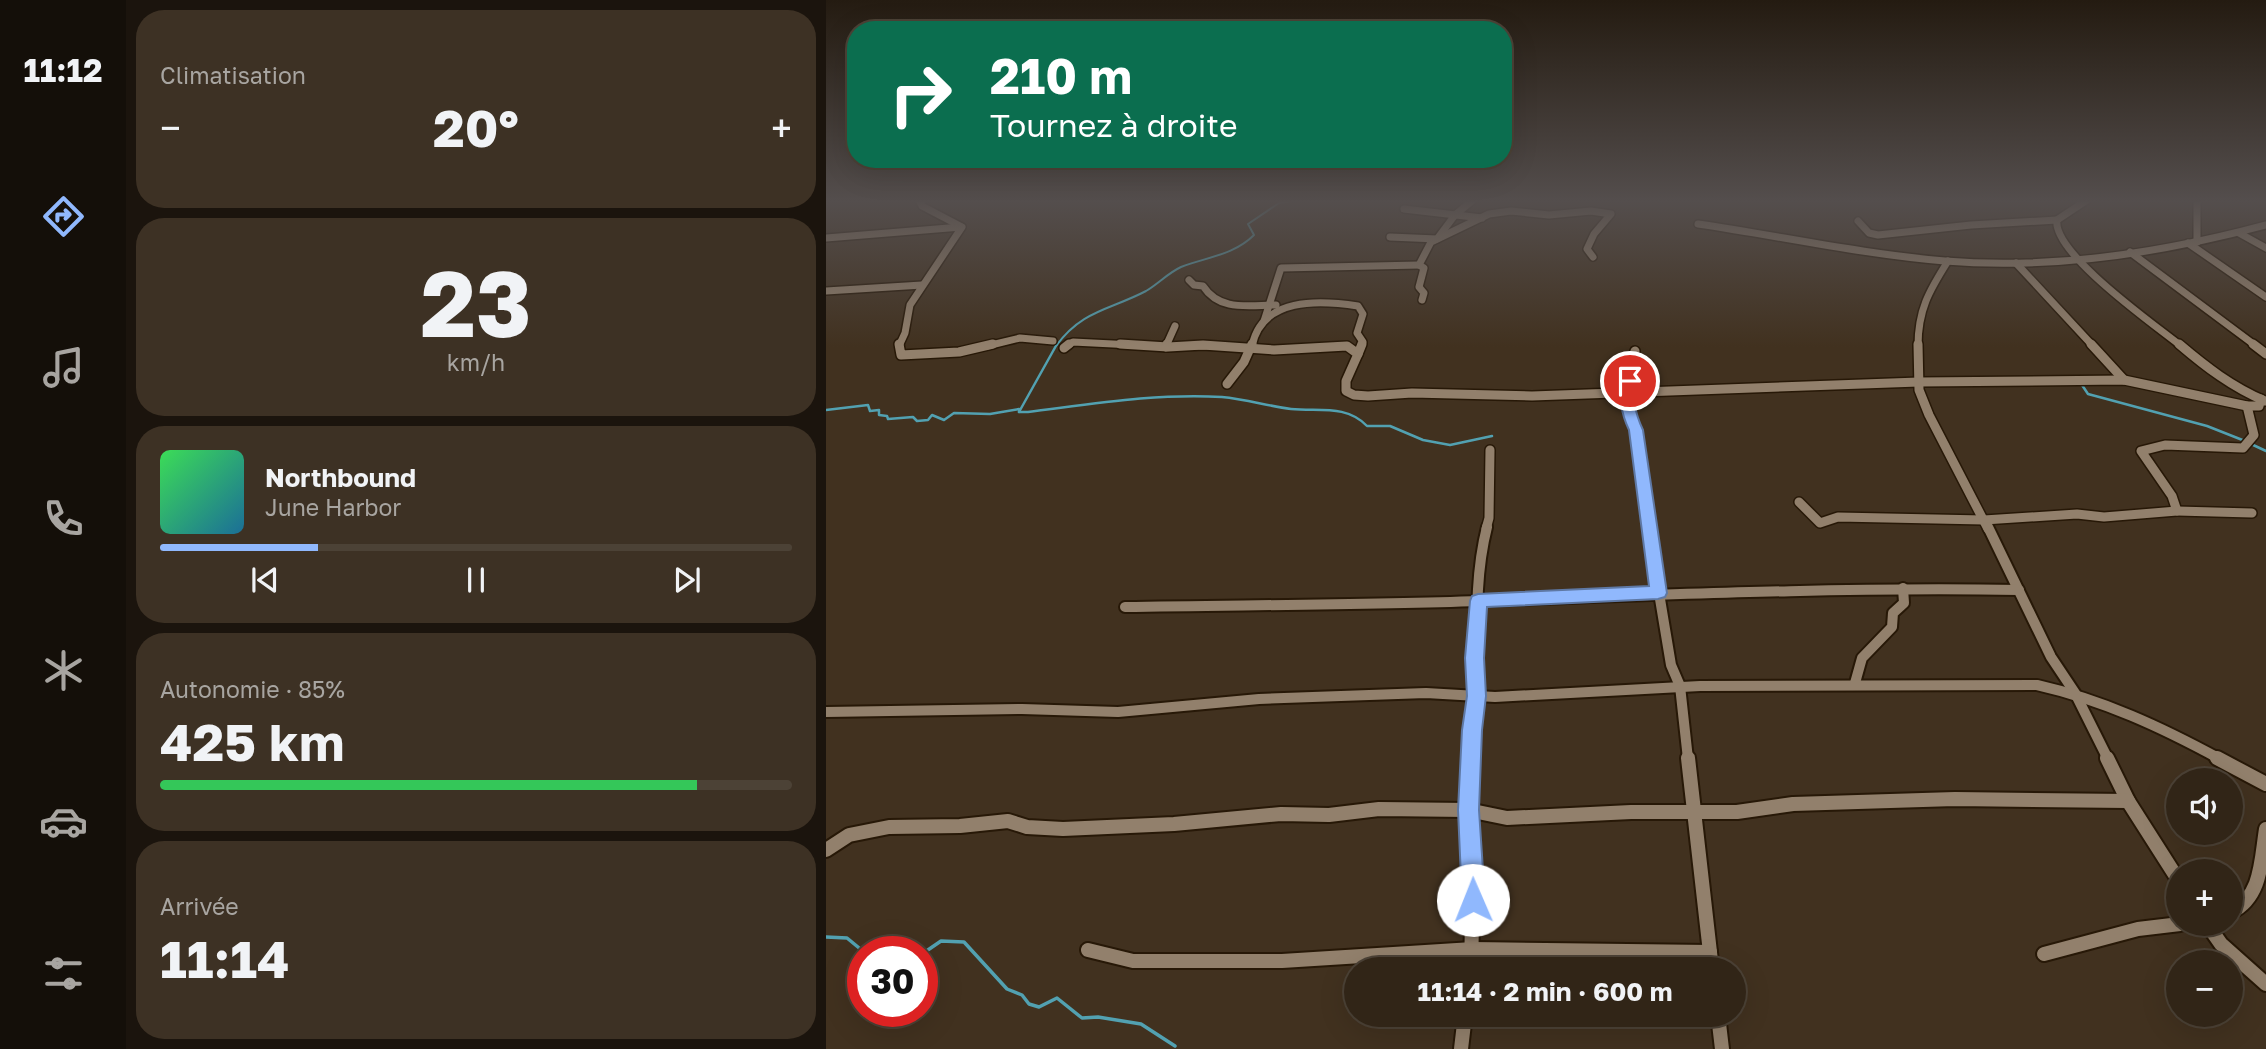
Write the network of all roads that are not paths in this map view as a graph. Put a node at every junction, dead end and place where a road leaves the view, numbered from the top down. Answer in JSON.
{"nodes":[{"id":1,"x":947,"y":249,"type":"edge"},
{"id":2,"x":1426,"y":249,"type":"edge"},
{"id":3,"x":1587,"y":249,"type":"edge"},
{"id":4,"x":1852,"y":249,"type":"edge"},
{"id":5,"x":2068,"y":249,"type":"edge"},
{"id":6,"x":2151,"y":249,"type":"edge"},
{"id":7,"x":2200,"y":249,"type":"edge"},
{"id":8,"x":2130,"y":252,"type":"junction"},
{"id":9,"x":1593,"y":257,"type":"dead end"},
{"id":10,"x":2074,"y":258,"type":"junction"},
{"id":11,"x":1948,"y":261,"type":"junction"},
{"id":12,"x":2016,"y":263,"type":"junction"},
{"id":13,"x":1419,"y":265,"type":"junction"},
{"id":14,"x":1189,"y":280,"type":"dead end"},
{"id":15,"x":922,"y":285,"type":"junction"},
{"id":16,"x":826,"y":291,"type":"edge"},
{"id":17,"x":2266,"y":297,"type":"edge"},
{"id":18,"x":1422,"y":300,"type":"dead end"},
{"id":19,"x":1270,"y":304,"type":"junction"},
{"id":20,"x":1291,"y":306,"type":"junction"},
{"id":21,"x":1263,"y":323,"type":"junction"},
{"id":22,"x":1174,"y":326,"type":"dead end"},
{"id":23,"x":1053,"y":341,"type":"dead end"},
{"id":24,"x":1166,"y":347,"type":"junction"},
{"id":25,"x":1064,"y":348,"type":"dead end"},
{"id":26,"x":1251,"y":348,"type":"junction"},
{"id":27,"x":1635,"y":351,"type":"dead end"},
{"id":28,"x":1358,"y":354,"type":"junction"},
{"id":29,"x":2266,"y":354,"type":"edge"},
{"id":30,"x":2124,"y":380,"type":"junction"},
{"id":31,"x":1919,"y":382,"type":"junction"},
{"id":32,"x":1227,"y":384,"type":"dead end"},
{"id":33,"x":1627,"y":393,"type":"junction"},
{"id":34,"x":2264,"y":400,"type":"edge"},
{"id":35,"x":2247,"y":406,"type":"junction"},
{"id":36,"x":1490,"y":450,"type":"dead end"},
{"id":37,"x":1799,"y":502,"type":"dead end"},
{"id":38,"x":2177,"y":512,"type":"junction"},
{"id":39,"x":2252,"y":513,"type":"dead end"},
{"id":40,"x":1984,"y":520,"type":"junction"},
{"id":41,"x":1903,"y":588,"type":"junction"},
{"id":42,"x":2019,"y":590,"type":"junction"},
{"id":43,"x":1658,"y":593,"type":"junction"},
{"id":44,"x":1478,"y":601,"type":"junction"},
{"id":45,"x":1125,"y":607,"type":"dead end"},
{"id":46,"x":1855,"y":683,"type":"junction"},
{"id":47,"x":1680,"y":686,"type":"junction"},
{"id":48,"x":2075,"y":692,"type":"junction"},
{"id":49,"x":1477,"y":696,"type":"junction"},
{"id":50,"x":826,"y":712,"type":"edge"},
{"id":51,"x":2266,"y":784,"type":"edge"},
{"id":52,"x":2128,"y":800,"type":"junction"},
{"id":53,"x":1468,"y":810,"type":"junction"},
{"id":54,"x":1693,"y":813,"type":"junction"},
{"id":55,"x":2266,"y":829,"type":"edge"},
{"id":56,"x":826,"y":850,"type":"edge"},
{"id":57,"x":2166,"y":860,"type":"edge"},
{"id":58,"x":2243,"y":906,"type":"edge"},
{"id":59,"x":2166,"y":926,"type":"edge"},
{"id":60,"x":2215,"y":936,"type":"edge"},
{"id":61,"x":1088,"y":950,"type":"dead end"},
{"id":62,"x":1473,"y":950,"type":"junction"},
{"id":63,"x":1710,"y":952,"type":"junction"},
{"id":64,"x":2044,"y":954,"type":"dead end"},
{"id":65,"x":1472,"y":957,"type":"edge"},
{"id":66,"x":1711,"y":957,"type":"edge"},
{"id":67,"x":2266,"y":984,"type":"edge"},
{"id":68,"x":1464,"y":1027,"type":"edge"},
{"id":69,"x":1719,"y":1027,"type":"edge"},
{"id":70,"x":1461,"y":1049,"type":"edge"},
{"id":71,"x":1722,"y":1049,"type":"edge"}],
"edges":[{"from":1,"to":15,"type":"street"},
{"from":2,"to":13,"type":"street"},
{"from":3,"to":9,"type":"street"},
{"from":4,"to":11,"type":"street"},
{"from":5,"to":10,"type":"street"},
{"from":6,"to":8,"type":"street"},
{"from":7,"to":17,"type":"street"},
{"from":8,"to":10,"type":"street"},
{"from":8,"to":29,"type":"street"},
{"from":10,"to":12,"type":"street"},
{"from":10,"to":34,"type":"street"},
{"from":11,"to":12,"type":"street"},
{"from":11,"to":31,"type":"street"},
{"from":12,"to":30,"type":"street"},
{"from":13,"to":18,"type":"street"},
{"from":13,"to":19,"type":"street"},
{"from":14,"to":19,"type":"street"},
{"from":15,"to":16,"type":"street"},
{"from":15,"to":23,"type":"street"},
{"from":19,"to":20,"type":"street"},
{"from":19,"to":21,"type":"street"},
{"from":20,"to":21,"type":"street"},
{"from":20,"to":28,"type":"street"},
{"from":21,"to":26,"type":"street"},
{"from":22,"to":24,"type":"street"},
{"from":24,"to":25,"type":"street"},
{"from":24,"to":26,"type":"street"},
{"from":26,"to":28,"type":"street"},
{"from":26,"to":32,"type":"street"},
{"from":27,"to":33,"type":"street"},
{"from":28,"to":33,"type":"street"},
{"from":30,"to":31,"type":"street"},
{"from":30,"to":35,"type":"street"},
{"from":31,"to":33,"type":"street"},
{"from":31,"to":40,"type":"street"},
{"from":33,"to":43,"type":"street"},
{"from":34,"to":35,"type":"street"},
{"from":35,"to":38,"type":"street"},
{"from":36,"to":44,"type":"street"},
{"from":37,"to":40,"type":"street"},
{"from":38,"to":39,"type":"street"},
{"from":38,"to":40,"type":"street"},
{"from":40,"to":42,"type":"street"},
{"from":41,"to":42,"type":"street"},
{"from":41,"to":43,"type":"street"},
{"from":41,"to":46,"type":"street"},
{"from":42,"to":48,"type":"street"},
{"from":43,"to":44,"type":"street"},
{"from":43,"to":47,"type":"street"},
{"from":44,"to":45,"type":"street"},
{"from":44,"to":49,"type":"street"},
{"from":46,"to":47,"type":"street"},
{"from":46,"to":48,"type":"street"},
{"from":47,"to":49,"type":"street"},
{"from":47,"to":54,"type":"street"},
{"from":48,"to":51,"type":"street"},
{"from":48,"to":52,"type":"street"},
{"from":49,"to":50,"type":"street"},
{"from":49,"to":53,"type":"street"},
{"from":52,"to":54,"type":"street"},
{"from":52,"to":57,"type":"street"},
{"from":53,"to":54,"type":"street"},
{"from":53,"to":56,"type":"street"},
{"from":53,"to":62,"type":"street"},
{"from":54,"to":63,"type":"street"},
{"from":55,"to":58,"type":"street"},
{"from":59,"to":64,"type":"street"},
{"from":60,"to":67,"type":"street"},
{"from":61,"to":62,"type":"street"},
{"from":62,"to":63,"type":"street"},
{"from":62,"to":65,"type":"street"},
{"from":63,"to":66,"type":"street"},
{"from":68,"to":70,"type":"street"},
{"from":69,"to":71,"type":"street"}]}
